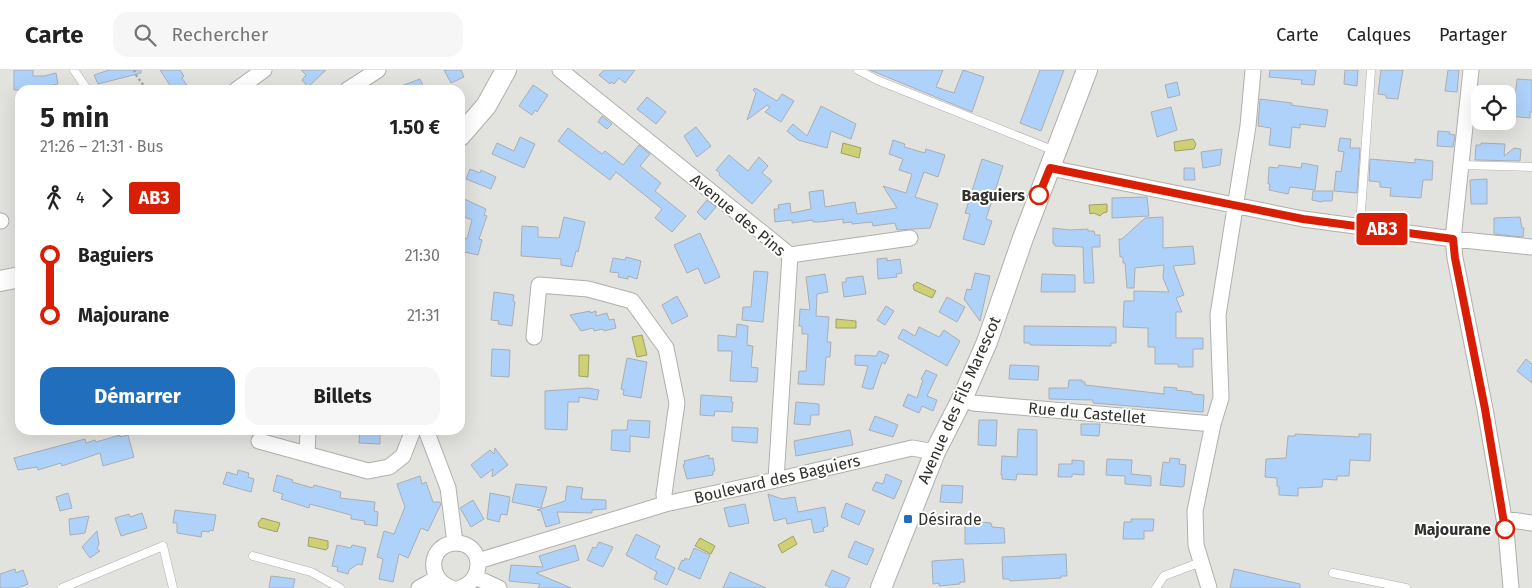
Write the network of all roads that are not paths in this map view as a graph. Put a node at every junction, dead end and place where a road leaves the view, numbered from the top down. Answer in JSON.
{"nodes":[{"id":1,"x":74,"y":70,"type":"edge"},
{"id":2,"x":264,"y":70,"type":"edge"},
{"id":3,"x":378,"y":70,"type":"edge"},
{"id":4,"x":506,"y":70,"type":"edge"},
{"id":5,"x":560,"y":70,"type":"edge"},
{"id":6,"x":858,"y":70,"type":"edge"},
{"id":7,"x":1087,"y":70,"type":"edge"},
{"id":8,"x":1253,"y":70,"type":"edge"},
{"id":9,"x":1371,"y":70,"type":"edge"},
{"id":10,"x":1470,"y":70,"type":"edge"},
{"id":11,"x":352,"y":82,"type":"edge"},
{"id":12,"x":85,"y":85,"type":"edge"},
{"id":13,"x":243,"y":85,"type":"edge"},
{"id":14,"x":465,"y":130,"type":"edge"},
{"id":15,"x":1053,"y":159,"type":"junction"},
{"id":16,"x":1461,"y":165,"type":"junction"},
{"id":17,"x":1532,"y":167,"type":"edge"},
{"id":18,"x":1235,"y":204,"type":"junction"},
{"id":19,"x":1360,"y":225,"type":"junction"},
{"id":20,"x":910,"y":238,"type":"dead end"},
{"id":21,"x":1453,"y":239,"type":"junction"},
{"id":22,"x":1532,"y":247,"type":"edge"},
{"id":23,"x":790,"y":255,"type":"junction"},
{"id":24,"x":15,"y":278,"type":"edge"},
{"id":25,"x":0,"y":281,"type":"edge"},
{"id":26,"x":534,"y":337,"type":"dead end"},
{"id":27,"x":962,"y":399,"type":"junction"},
{"id":28,"x":1213,"y":424,"type":"junction"},
{"id":29,"x":308,"y":435,"type":"edge"},
{"id":30,"x":411,"y":435,"type":"edge"},
{"id":31,"x":428,"y":435,"type":"edge"},
{"id":32,"x":259,"y":441,"type":"dead end"},
{"id":33,"x":935,"y":452,"type":"junction"},
{"id":34,"x":307,"y":454,"type":"junction"},
{"id":35,"x":776,"y":480,"type":"junction"},
{"id":36,"x":665,"y":504,"type":"junction"},
{"id":37,"x":1504,"y":519,"type":"junction"},
{"id":38,"x":1532,"y":523,"type":"edge"},
{"id":39,"x":454,"y":543,"type":"junction"},
{"id":40,"x":253,"y":556,"type":"dead end"},
{"id":41,"x":478,"y":561,"type":"junction"},
{"id":42,"x":1201,"y":562,"type":"junction"},
{"id":43,"x":1333,"y":573,"type":"dead end"},
{"id":44,"x":437,"y":578,"type":"junction"},
{"id":45,"x":475,"y":578,"type":"junction"},
{"id":46,"x":62,"y":588,"type":"edge"},
{"id":47,"x":173,"y":588,"type":"edge"},
{"id":48,"x":340,"y":588,"type":"edge"},
{"id":49,"x":419,"y":588,"type":"edge"},
{"id":50,"x":452,"y":588,"type":"edge"},
{"id":51,"x":460,"y":588,"type":"edge"},
{"id":52,"x":499,"y":588,"type":"edge"},
{"id":53,"x":880,"y":588,"type":"edge"},
{"id":54,"x":1156,"y":588,"type":"edge"},
{"id":55,"x":1209,"y":588,"type":"edge"},
{"id":56,"x":1406,"y":588,"type":"edge"},
{"id":57,"x":1511,"y":588,"type":"edge"}],
"edges":[{"from":1,"to":12,"type":"lane"},
{"from":2,"to":13,"type":"street"},
{"from":3,"to":11,"type":"street"},
{"from":4,"to":14,"type":"street"},
{"from":5,"to":23,"type":"street","name":"Avenue des Pins"},
{"from":6,"to":15,"type":"lane"},
{"from":7,"to":15,"type":"street","name":"Avenue des Fils Marescot"},
{"from":8,"to":18,"type":"street"},
{"from":9,"to":19,"type":"lane"},
{"from":10,"to":16,"type":"street"},
{"from":15,"to":18,"type":"street"},
{"from":15,"to":27,"type":"street","name":"Avenue des Fils Marescot"},
{"from":16,"to":17,"type":"lane"},
{"from":16,"to":21,"type":"street"},
{"from":18,"to":19,"type":"street"},
{"from":18,"to":28,"type":"street"},
{"from":19,"to":21,"type":"street"},
{"from":20,"to":23,"type":"street"},
{"from":21,"to":22,"type":"street"},
{"from":21,"to":37,"type":"street"},
{"from":23,"to":35,"type":"street","name":"Avenue des Pins"},
{"from":24,"to":25,"type":"street"},
{"from":26,"to":36,"type":"street"},
{"from":27,"to":28,"type":"street","name":"Rue du Castellet"},
{"from":27,"to":33,"type":"street","name":"Avenue des Fils Marescot"},
{"from":28,"to":42,"type":"street"},
{"from":29,"to":34,"type":"street"},
{"from":30,"to":34,"type":"street"},
{"from":31,"to":39,"type":"street"},
{"from":32,"to":34,"type":"street"},
{"from":33,"to":35,"type":"street","name":"Boulevard des Baguiers"},
{"from":33,"to":53,"type":"street","name":"Avenue des Fils Marescot"},
{"from":35,"to":36,"type":"street","name":"Boulevard des Baguiers"},
{"from":36,"to":41,"type":"street","name":"Boulevard des Baguiers"},
{"from":37,"to":38,"type":"street"},
{"from":37,"to":57,"type":"street"},
{"from":39,"to":41,"type":"street"},
{"from":39,"to":44,"type":"street"},
{"from":40,"to":48,"type":"lane"},
{"from":41,"to":45,"type":"street"},
{"from":42,"to":54,"type":"lane"},
{"from":42,"to":55,"type":"street"},
{"from":43,"to":56,"type":"lane"},
{"from":44,"to":49,"type":"street"},
{"from":44,"to":50,"type":"street"},
{"from":45,"to":51,"type":"street"},
{"from":45,"to":52,"type":"street"},
{"from":46,"to":47,"type":"lane"}]}
